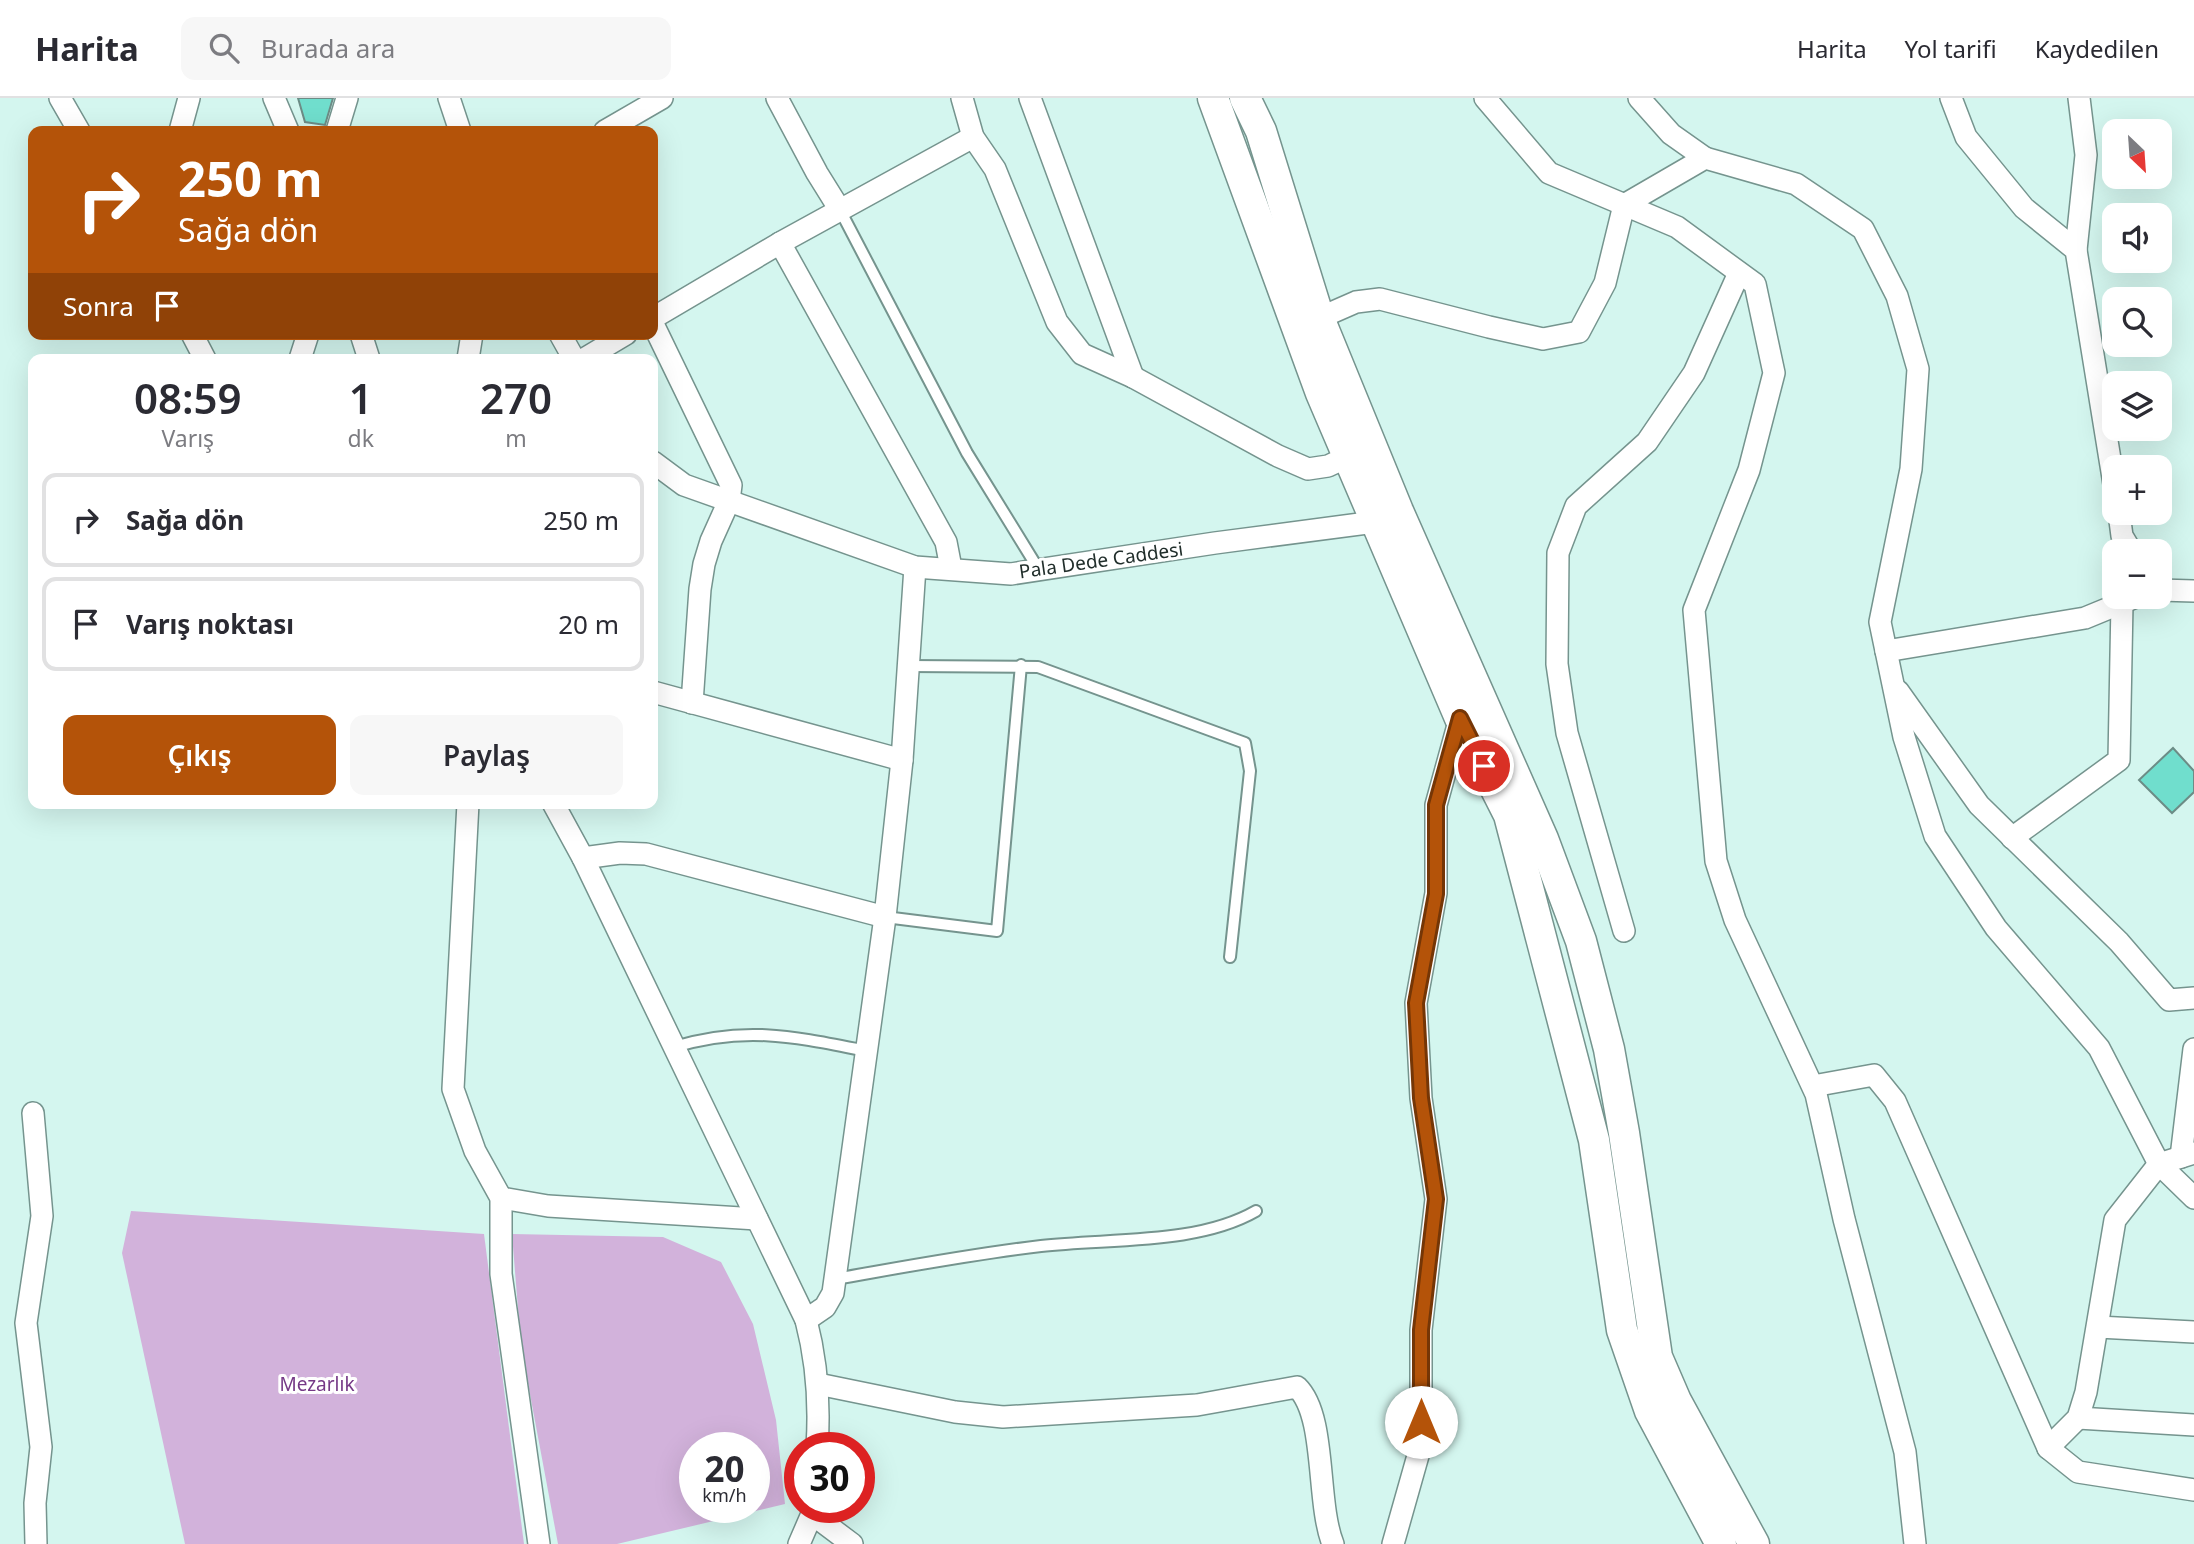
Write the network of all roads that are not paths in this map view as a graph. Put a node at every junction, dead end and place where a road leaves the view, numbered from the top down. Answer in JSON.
{"nodes":[{"id":1,"x":60,"y":98,"type":"edge"},
{"id":2,"x":189,"y":98,"type":"edge"},
{"id":3,"x":274,"y":98,"type":"edge"},
{"id":4,"x":347,"y":98,"type":"edge"},
{"id":5,"x":449,"y":98,"type":"edge"},
{"id":6,"x":777,"y":98,"type":"edge"},
{"id":7,"x":962,"y":98,"type":"edge"},
{"id":8,"x":1030,"y":98,"type":"edge"},
{"id":9,"x":1213,"y":98,"type":"edge"},
{"id":10,"x":1245,"y":98,"type":"edge"},
{"id":11,"x":1485,"y":98,"type":"edge"},
{"id":12,"x":1639,"y":98,"type":"edge"},
{"id":13,"x":1951,"y":98,"type":"edge"},
{"id":14,"x":2079,"y":98,"type":"edge"},
{"id":15,"x":655,"y":100,"type":"edge"},
{"id":16,"x":76,"y":126,"type":"edge"},
{"id":17,"x":181,"y":126,"type":"edge"},
{"id":18,"x":286,"y":126,"type":"edge"},
{"id":19,"x":339,"y":126,"type":"edge"},
{"id":20,"x":458,"y":126,"type":"edge"},
{"id":21,"x":613,"y":126,"type":"edge"},
{"id":22,"x":973,"y":137,"type":"junction"},
{"id":23,"x":1705,"y":158,"type":"junction"},
{"id":24,"x":1624,"y":205,"type":"junction"},
{"id":25,"x":840,"y":210,"type":"junction"},
{"id":26,"x":780,"y":243,"type":"junction"},
{"id":27,"x":2076,"y":250,"type":"junction"},
{"id":28,"x":1739,"y":273,"type":"junction"},
{"id":29,"x":658,"y":315,"type":"edge"},
{"id":30,"x":1308,"y":324,"type":"junction"},
{"id":31,"x":658,"y":334,"type":"edge"},
{"id":32,"x":616,"y":340,"type":"edge"},
{"id":33,"x":592,"y":354,"type":"edge"},
{"id":34,"x":1133,"y":377,"type":"junction"},
{"id":35,"x":1360,"y":451,"type":"junction"},
{"id":36,"x":2109,"y":455,"type":"edge"},
{"id":37,"x":658,"y":466,"type":"edge"},
{"id":38,"x":729,"y":501,"type":"junction"},
{"id":39,"x":1387,"y":517,"type":"junction"},
{"id":40,"x":915,"y":567,"type":"junction"},
{"id":41,"x":951,"y":568,"type":"junction"},
{"id":42,"x":1039,"y":570,"type":"junction"},
{"id":43,"x":2172,"y":590,"type":"edge"},
{"id":44,"x":2194,"y":591,"type":"edge"},
{"id":45,"x":2107,"y":609,"type":"edge"},
{"id":46,"x":2128,"y":609,"type":"edge"},
{"id":47,"x":1886,"y":651,"type":"junction"},
{"id":48,"x":1021,"y":665,"type":"junction"},
{"id":49,"x":908,"y":667,"type":"junction"},
{"id":50,"x":1893,"y":684,"type":"junction"},
{"id":51,"x":658,"y":693,"type":"edge"},
{"id":52,"x":692,"y":703,"type":"junction"},
{"id":53,"x":1460,"y":718,"type":"junction"},
{"id":54,"x":902,"y":760,"type":"junction"},
{"id":55,"x":468,"y":809,"type":"edge"},
{"id":56,"x":556,"y":809,"type":"edge"},
{"id":57,"x":2012,"y":838,"type":"junction"},
{"id":58,"x":583,"y":858,"type":"junction"},
{"id":59,"x":885,"y":917,"type":"junction"},
{"id":60,"x":1624,"y":931,"type":"dead end"},
{"id":61,"x":1230,"y":957,"type":"dead end"},
{"id":62,"x":2194,"y":998,"type":"edge"},
{"id":63,"x":674,"y":1047,"type":"junction"},
{"id":64,"x":2194,"y":1049,"type":"edge"},
{"id":65,"x":867,"y":1051,"type":"junction"},
{"id":66,"x":1813,"y":1086,"type":"junction"},
{"id":67,"x":33,"y":1113,"type":"dead end"},
{"id":68,"x":2188,"y":1155,"type":"edge"},
{"id":69,"x":2159,"y":1164,"type":"junction"},
{"id":70,"x":501,"y":1198,"type":"junction"},
{"id":71,"x":2194,"y":1198,"type":"edge"},
{"id":72,"x":1256,"y":1211,"type":"dead end"},
{"id":73,"x":757,"y":1219,"type":"junction"},
{"id":74,"x":835,"y":1279,"type":"junction"},
{"id":75,"x":806,"y":1320,"type":"junction"},
{"id":76,"x":2098,"y":1327,"type":"junction"},
{"id":77,"x":2194,"y":1332,"type":"edge"},
{"id":78,"x":818,"y":1384,"type":"junction"},
{"id":79,"x":2078,"y":1418,"type":"junction"},
{"id":80,"x":2194,"y":1425,"type":"edge"},
{"id":81,"x":817,"y":1432,"type":"edge"},
{"id":82,"x":2048,"y":1448,"type":"junction"},
{"id":83,"x":2194,"y":1490,"type":"edge"},
{"id":84,"x":807,"y":1523,"type":"edge"},
{"id":85,"x":816,"y":1523,"type":"edge"},
{"id":86,"x":827,"y":1523,"type":"edge"},
{"id":87,"x":36,"y":1544,"type":"edge"},
{"id":88,"x":539,"y":1544,"type":"edge"},
{"id":89,"x":799,"y":1544,"type":"edge"},
{"id":90,"x":822,"y":1544,"type":"edge"},
{"id":91,"x":852,"y":1544,"type":"edge"},
{"id":92,"x":1333,"y":1544,"type":"edge"},
{"id":93,"x":1393,"y":1544,"type":"edge"},
{"id":94,"x":1721,"y":1544,"type":"edge"},
{"id":95,"x":1754,"y":1544,"type":"edge"},
{"id":96,"x":1915,"y":1544,"type":"edge"}],
"edges":[{"from":1,"to":16,"type":"street"},
{"from":2,"to":17,"type":"street"},
{"from":3,"to":18,"type":"street"},
{"from":4,"to":19,"type":"street"},
{"from":5,"to":20,"type":"street"},
{"from":6,"to":25,"type":"street"},
{"from":7,"to":22,"type":"street"},
{"from":8,"to":34,"type":"street"},
{"from":9,"to":30,"type":"street"},
{"from":10,"to":30,"type":"street"},
{"from":11,"to":24,"type":"street"},
{"from":12,"to":23,"type":"street"},
{"from":13,"to":27,"type":"street"},
{"from":14,"to":27,"type":"street"},
{"from":15,"to":21,"type":"street"},
{"from":22,"to":25,"type":"street"},
{"from":22,"to":34,"type":"street"},
{"from":23,"to":24,"type":"street"},
{"from":23,"to":47,"type":"street"},
{"from":24,"to":28,"type":"street"},
{"from":24,"to":30,"type":"street"},
{"from":25,"to":26,"type":"street"},
{"from":25,"to":42,"type":"lane"},
{"from":26,"to":29,"type":"street"},
{"from":26,"to":41,"type":"street"},
{"from":27,"to":36,"type":"street"},
{"from":28,"to":60,"type":"street"},
{"from":28,"to":66,"type":"street"},
{"from":30,"to":35,"type":"street"},
{"from":31,"to":38,"type":"street"},
{"from":32,"to":33,"type":"street"},
{"from":34,"to":35,"type":"street"},
{"from":35,"to":39,"type":"street"},
{"from":37,"to":38,"type":"street","name":"Pala Dede Caddesi"},
{"from":38,"to":40,"type":"street","name":"Pala Dede Caddesi"},
{"from":38,"to":52,"type":"street"},
{"from":39,"to":42,"type":"street","name":"Pala Dede Caddesi"},
{"from":39,"to":53,"type":"street"},
{"from":39,"to":95,"type":"street"},
{"from":40,"to":41,"type":"street","name":"Pala Dede Caddesi"},
{"from":40,"to":49,"type":"street"},
{"from":41,"to":42,"type":"street","name":"Pala Dede Caddesi"},
{"from":43,"to":44,"type":"street"},
{"from":45,"to":47,"type":"street"},
{"from":46,"to":57,"type":"street"},
{"from":47,"to":50,"type":"street"},
{"from":48,"to":49,"type":"lane"},
{"from":48,"to":59,"type":"lane"},
{"from":48,"to":61,"type":"lane"},
{"from":49,"to":54,"type":"street"},
{"from":50,"to":57,"type":"street"},
{"from":50,"to":69,"type":"street"},
{"from":51,"to":52,"type":"street"},
{"from":52,"to":54,"type":"street"},
{"from":53,"to":93,"type":"street"},
{"from":53,"to":94,"type":"street"},
{"from":54,"to":59,"type":"street"},
{"from":55,"to":70,"type":"street"},
{"from":56,"to":58,"type":"street"},
{"from":57,"to":62,"type":"street"},
{"from":58,"to":59,"type":"street"},
{"from":58,"to":63,"type":"street"},
{"from":59,"to":65,"type":"street"},
{"from":63,"to":65,"type":"lane"},
{"from":63,"to":73,"type":"street"},
{"from":64,"to":68,"type":"street"},
{"from":65,"to":74,"type":"street"},
{"from":66,"to":82,"type":"street"},
{"from":66,"to":96,"type":"street"},
{"from":67,"to":87,"type":"street"},
{"from":68,"to":69,"type":"street"},
{"from":69,"to":71,"type":"street"},
{"from":69,"to":76,"type":"street"},
{"from":70,"to":73,"type":"street"},
{"from":70,"to":88,"type":"street"},
{"from":72,"to":74,"type":"lane"},
{"from":73,"to":75,"type":"street"},
{"from":74,"to":75,"type":"street"},
{"from":75,"to":78,"type":"street"},
{"from":76,"to":77,"type":"street"},
{"from":76,"to":79,"type":"street"},
{"from":78,"to":81,"type":"street"},
{"from":78,"to":92,"type":"street"},
{"from":79,"to":80,"type":"street"},
{"from":79,"to":82,"type":"street"},
{"from":82,"to":83,"type":"street"},
{"from":84,"to":89,"type":"street"},
{"from":85,"to":90,"type":"street"},
{"from":86,"to":91,"type":"street"}]}
